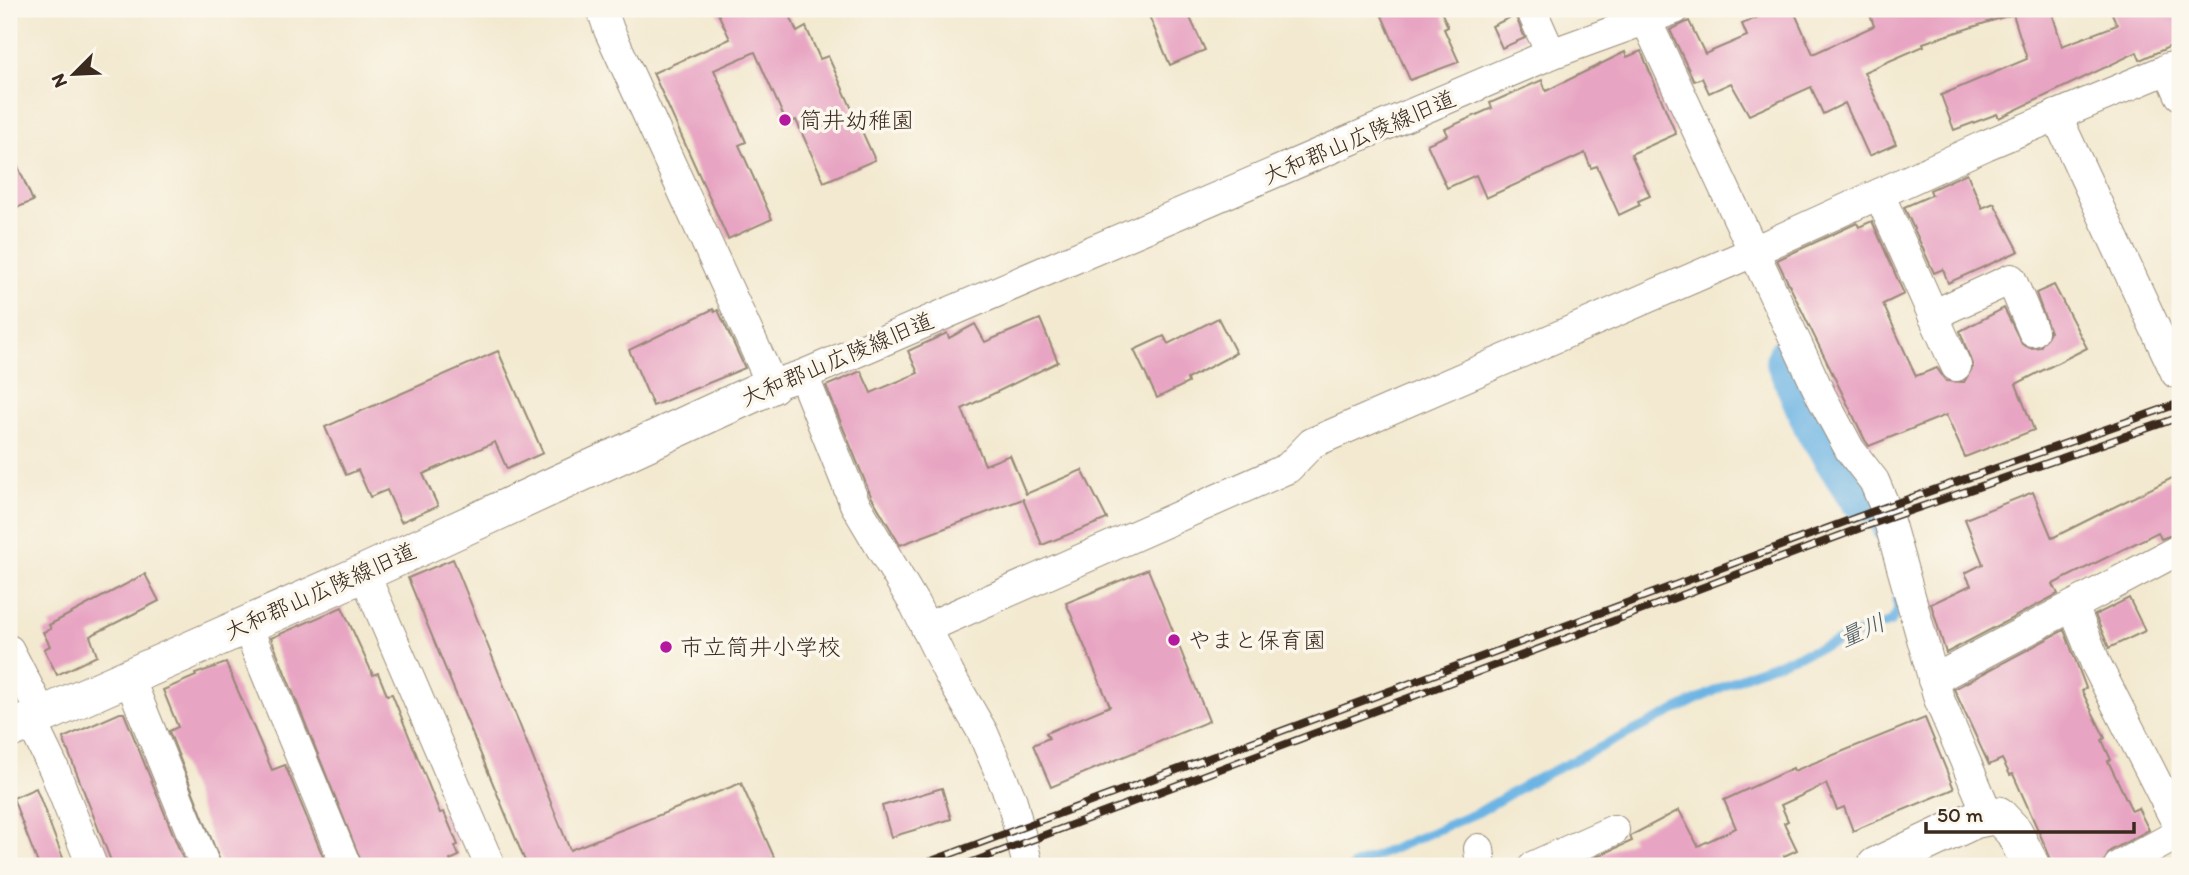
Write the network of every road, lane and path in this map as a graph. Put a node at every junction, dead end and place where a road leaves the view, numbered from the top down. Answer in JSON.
{"nodes":[{"id":1,"x":602,"y":9,"type":"edge"},
{"id":2,"x":1531,"y":9,"type":"edge"},
{"id":3,"x":1675,"y":9,"type":"edge"},
{"id":4,"x":1646,"y":20,"type":"junction"},
{"id":5,"x":1551,"y":54,"type":"junction"},
{"id":6,"x":2174,"y":66,"type":"edge"},
{"id":7,"x":2180,"y":95,"type":"edge"},
{"id":8,"x":2056,"y":115,"type":"junction"},
{"id":9,"x":1879,"y":194,"type":"junction"},
{"id":10,"x":1748,"y":254,"type":"junction"},
{"id":11,"x":1933,"y":315,"type":"junction"},
{"id":12,"x":2034,"y":331,"type":"dead end"},
{"id":13,"x":1956,"y":366,"type":"dead end"},
{"id":14,"x":2180,"y":371,"type":"edge"},
{"id":15,"x":788,"y":380,"type":"junction"},
{"id":16,"x":2180,"y":549,"type":"edge"},
{"id":17,"x":364,"y":573,"type":"junction"},
{"id":18,"x":2073,"y":606,"type":"junction"},
{"id":19,"x":246,"y":624,"type":"junction"},
{"id":20,"x":926,"y":628,"type":"junction"},
{"id":21,"x":9,"y":650,"type":"edge"},
{"id":22,"x":128,"y":676,"type":"junction"},
{"id":23,"x":1933,"y":680,"type":"junction"},
{"id":24,"x":27,"y":721,"type":"edge"},
{"id":25,"x":1987,"y":815,"type":"junction"},
{"id":26,"x":1614,"y":830,"type":"dead end"},
{"id":27,"x":2180,"y":831,"type":"edge"},
{"id":28,"x":92,"y":866,"type":"edge"},
{"id":29,"x":205,"y":866,"type":"edge"},
{"id":30,"x":346,"y":866,"type":"edge"},
{"id":31,"x":490,"y":866,"type":"edge"},
{"id":32,"x":1028,"y":866,"type":"edge"},
{"id":33,"x":1534,"y":866,"type":"edge"},
{"id":34,"x":1877,"y":866,"type":"edge"},
{"id":35,"x":2031,"y":866,"type":"edge"},
{"id":36,"x":2119,"y":866,"type":"edge"}],
"edges":[{"from":1,"to":15,"type":"street"},
{"from":2,"to":5,"type":"street"},
{"from":3,"to":4,"type":"street","name":"大和郡山広陵線旧道"},
{"from":4,"to":5,"type":"street","name":"大和郡山広陵線旧道"},
{"from":4,"to":10,"type":"street"},
{"from":5,"to":15,"type":"street","name":"大和郡山広陵線旧道"},
{"from":6,"to":7,"type":"street"},
{"from":6,"to":8,"type":"street"},
{"from":8,"to":9,"type":"street"},
{"from":8,"to":14,"type":"street"},
{"from":9,"to":10,"type":"street"},
{"from":9,"to":11,"type":"street"},
{"from":10,"to":20,"type":"street"},
{"from":10,"to":23,"type":"street"},
{"from":11,"to":12,"type":"street"},
{"from":11,"to":13,"type":"street"},
{"from":15,"to":17,"type":"street","name":"大和郡山広陵線旧道"},
{"from":15,"to":20,"type":"street"},
{"from":16,"to":18,"type":"street"},
{"from":17,"to":19,"type":"street","name":"大和郡山広陵線旧道"},
{"from":17,"to":31,"type":"street"},
{"from":18,"to":23,"type":"street"},
{"from":18,"to":27,"type":"street"},
{"from":19,"to":22,"type":"street","name":"大和郡山広陵線旧道"},
{"from":19,"to":30,"type":"street"},
{"from":20,"to":32,"type":"street"},
{"from":21,"to":24,"type":"street"},
{"from":22,"to":24,"type":"street","name":"大和郡山広陵線旧道"},
{"from":22,"to":29,"type":"street"},
{"from":23,"to":25,"type":"street"},
{"from":24,"to":28,"type":"street"},
{"from":25,"to":34,"type":"street"},
{"from":25,"to":35,"type":"street"},
{"from":26,"to":33,"type":"street"},
{"from":27,"to":36,"type":"street"}]}
